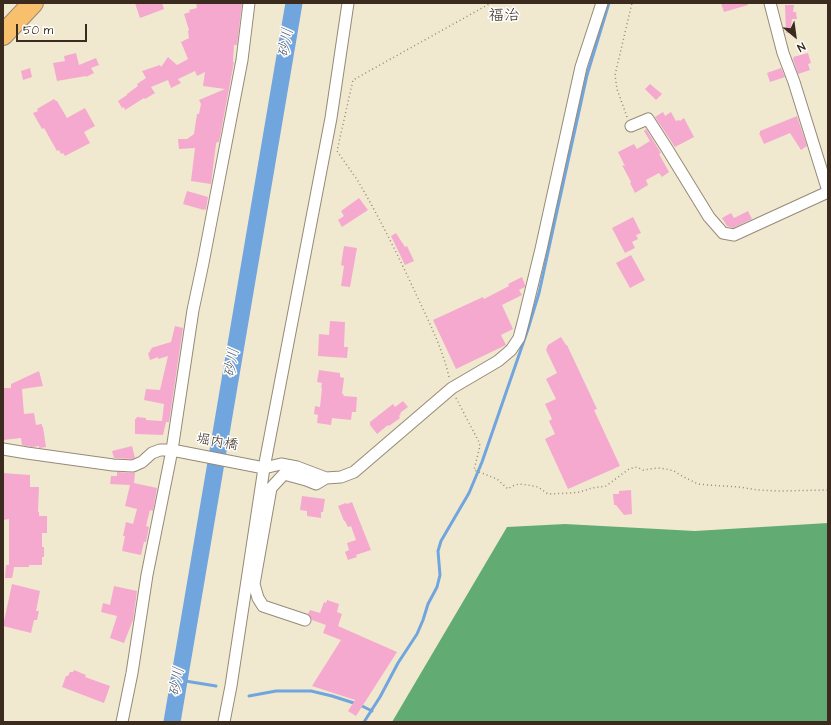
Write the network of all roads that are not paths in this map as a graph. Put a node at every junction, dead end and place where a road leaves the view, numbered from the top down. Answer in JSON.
{"nodes":[{"id":1,"x":33,"y":3,"type":"edge"},
{"id":2,"x":249,"y":3,"type":"edge"},
{"id":3,"x":348,"y":3,"type":"edge"},
{"id":4,"x":602,"y":3,"type":"edge"},
{"id":5,"x":770,"y":3,"type":"edge"},
{"id":6,"x":3,"y":35,"type":"edge"},
{"id":7,"x":631,"y":126,"type":"road end"},
{"id":8,"x":828,"y":192,"type":"edge"},
{"id":9,"x":3,"y":449,"type":"edge"},
{"id":10,"x":172,"y":450,"type":"junction"},
{"id":11,"x":260,"y":467,"type":"junction"},
{"id":12,"x":326,"y":478,"type":"junction"},
{"id":13,"x":305,"y":620,"type":"dead end"},
{"id":14,"x":122,"y":722,"type":"edge"},
{"id":15,"x":224,"y":722,"type":"edge"}],
"edges":[{"from":1,"to":6,"type":"highway"},
{"from":2,"to":10,"type":"street"},
{"from":3,"to":11,"type":"street"},
{"from":4,"to":12,"type":"street"},
{"from":5,"to":8,"type":"street"},
{"from":7,"to":8,"type":"street"},
{"from":9,"to":10,"type":"street","name":"堀内橋"},
{"from":10,"to":11,"type":"street","name":"堀内橋"},
{"from":10,"to":14,"type":"street"},
{"from":11,"to":12,"type":"street"},
{"from":11,"to":15,"type":"street"},
{"from":12,"to":13,"type":"street"}]}
